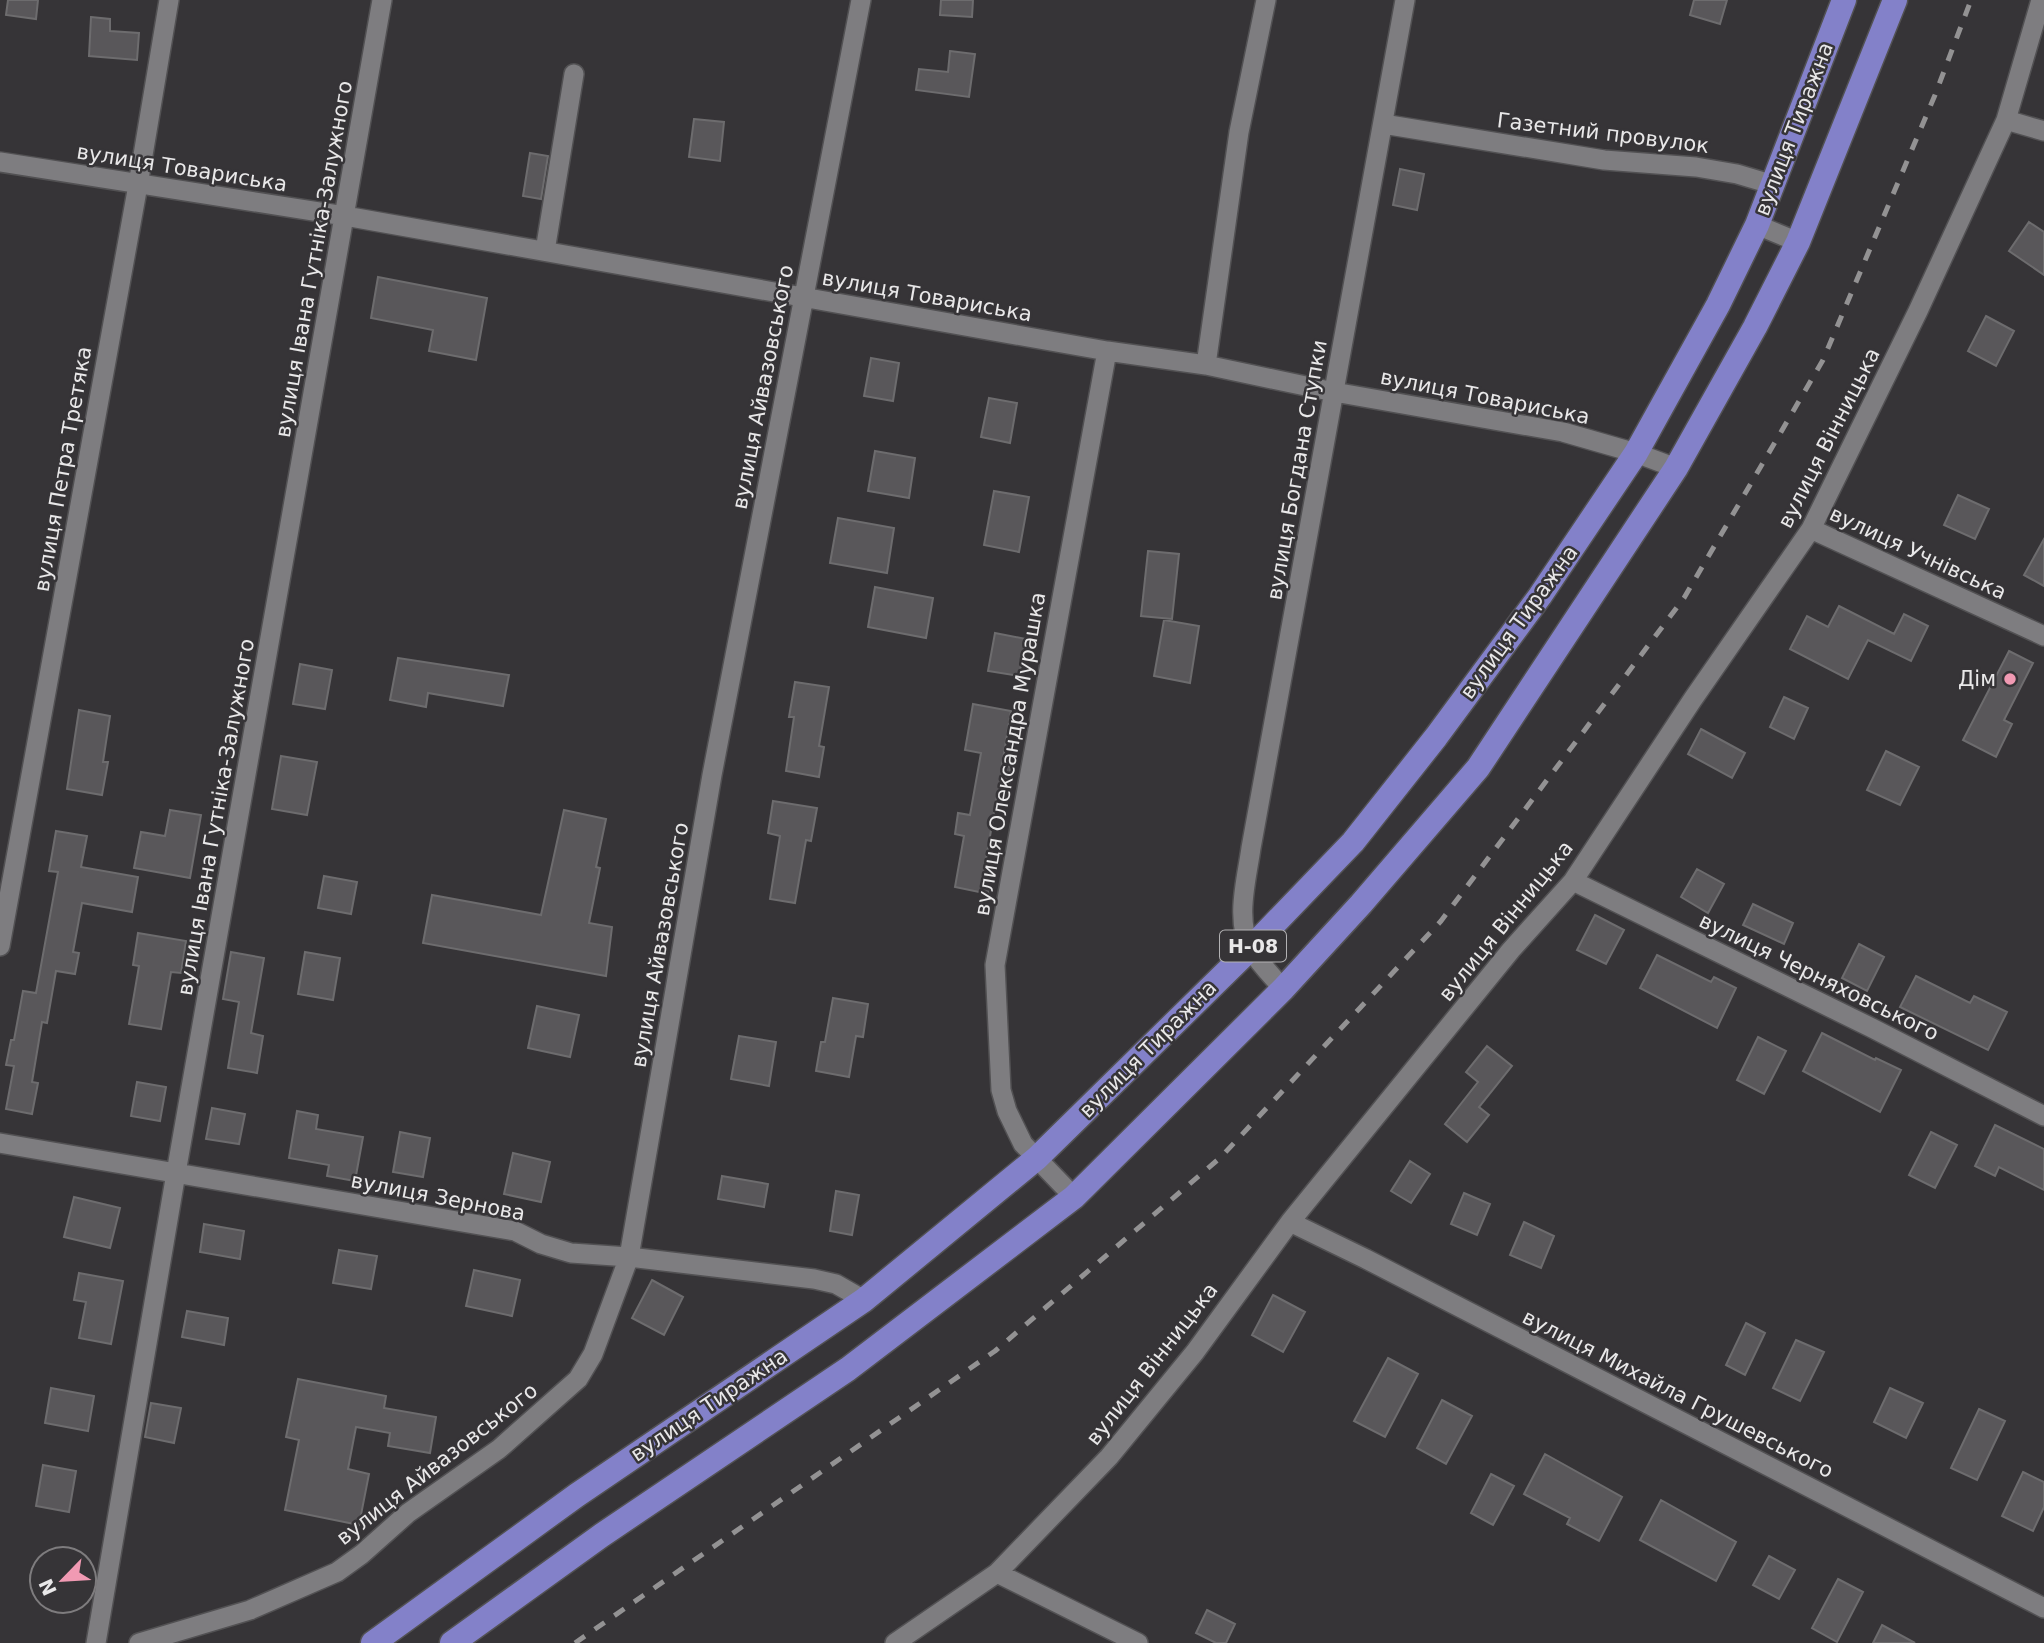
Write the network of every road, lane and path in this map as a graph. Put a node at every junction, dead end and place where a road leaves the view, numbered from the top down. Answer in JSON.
{"nodes":[{"id":1,"x":169,"y":0,"type":"edge"},
{"id":2,"x":382,"y":0,"type":"edge"},
{"id":3,"x":861,"y":0,"type":"edge"},
{"id":4,"x":1266,"y":0,"type":"edge"},
{"id":5,"x":1405,"y":0,"type":"edge"},
{"id":6,"x":1844,"y":0,"type":"edge"},
{"id":7,"x":1895,"y":0,"type":"edge"},
{"id":8,"x":2041,"y":0,"type":"edge"},
{"id":9,"x":574,"y":74,"type":"dead end"},
{"id":10,"x":2006,"y":120,"type":"junction"},
{"id":11,"x":1383,"y":124,"type":"junction"},
{"id":12,"x":2044,"y":131,"type":"edge"},
{"id":13,"x":0,"y":162,"type":"edge"},
{"id":14,"x":138,"y":185,"type":"junction"},
{"id":15,"x":1774,"y":186,"type":"junction"},
{"id":16,"x":345,"y":216,"type":"junction"},
{"id":17,"x":1757,"y":225,"type":"junction"},
{"id":18,"x":1798,"y":242,"type":"junction"},
{"id":19,"x":545,"y":251,"type":"junction"},
{"id":20,"x":804,"y":298,"type":"junction"},
{"id":21,"x":1107,"y":351,"type":"junction"},
{"id":22,"x":1206,"y":365,"type":"junction"},
{"id":23,"x":1334,"y":392,"type":"junction"},
{"id":24,"x":1636,"y":453,"type":"junction"},
{"id":25,"x":1676,"y":468,"type":"junction"},
{"id":26,"x":1811,"y":529,"type":"junction"},
{"id":27,"x":2044,"y":636,"type":"edge"},
{"id":28,"x":1573,"y":881,"type":"junction"},
{"id":29,"x":0,"y":946,"type":"edge"},
{"id":30,"x":1250,"y":949,"type":"junction"},
{"id":31,"x":1283,"y":989,"type":"junction"},
{"id":32,"x":2044,"y":1116,"type":"edge"},
{"id":33,"x":0,"y":1143,"type":"edge"},
{"id":34,"x":1037,"y":1158,"type":"junction"},
{"id":35,"x":176,"y":1173,"type":"junction"},
{"id":36,"x":1074,"y":1197,"type":"junction"},
{"id":37,"x":1290,"y":1222,"type":"junction"},
{"id":38,"x":629,"y":1257,"type":"junction"},
{"id":39,"x":864,"y":1300,"type":"junction"},
{"id":40,"x":997,"y":1573,"type":"junction"},
{"id":41,"x":2044,"y":1608,"type":"edge"},
{"id":42,"x":96,"y":1643,"type":"edge"},
{"id":43,"x":139,"y":1643,"type":"edge"},
{"id":44,"x":373,"y":1643,"type":"edge"},
{"id":45,"x":452,"y":1643,"type":"edge"},
{"id":46,"x":895,"y":1643,"type":"edge"},
{"id":47,"x":1138,"y":1643,"type":"edge"}],
"edges":[{"from":1,"to":14,"type":"street","name":"вулиця Петра Третяка"},
{"from":2,"to":16,"type":"street","name":"вулиця Івана Гутніка-Залужного"},
{"from":3,"to":20,"type":"street","name":"вулиця Айвазовського"},
{"from":4,"to":22,"type":"street"},
{"from":5,"to":11,"type":"street","name":"вулиця Богдана Ступки"},
{"from":6,"to":15,"type":"main road","name":"вулиця Тиражна","number":"Н-08"},
{"from":7,"to":18,"type":"main road","name":"вулиця Тиражна","number":"Н-08"},
{"from":8,"to":10,"type":"street","name":"вулиця Вінницька"},
{"from":9,"to":19,"type":"street"},
{"from":10,"to":12,"type":"street"},
{"from":10,"to":26,"type":"street","name":"вулиця Вінницька"},
{"from":11,"to":15,"type":"street","name":"Газетний провулок"},
{"from":11,"to":23,"type":"street","name":"вулиця Богдана Ступки"},
{"from":13,"to":14,"type":"street","name":"вулиця Товариська"},
{"from":14,"to":16,"type":"street","name":"вулиця Товариська"},
{"from":14,"to":29,"type":"street","name":"вулиця Петра Третяка"},
{"from":15,"to":17,"type":"main road","name":"вулиця Тиражна","number":"Н-08"},
{"from":16,"to":19,"type":"street","name":"вулиця Товариська"},
{"from":16,"to":35,"type":"street","name":"вулиця Івана Гутніка-Залужного"},
{"from":17,"to":18,"type":"street"},
{"from":17,"to":24,"type":"main road","name":"вулиця Тиражна","number":"Н-08"},
{"from":18,"to":25,"type":"main road","name":"вулиця Тиражна","number":"Н-08"},
{"from":19,"to":20,"type":"street","name":"вулиця Товариська"},
{"from":20,"to":21,"type":"street","name":"вулиця Товариська"},
{"from":20,"to":38,"type":"street","name":"вулиця Айвазовського"},
{"from":21,"to":22,"type":"street","name":"вулиця Товариська"},
{"from":21,"to":34,"type":"street","name":"вулиця Олександра Мурашка"},
{"from":22,"to":23,"type":"street","name":"вулиця Товариська"},
{"from":23,"to":24,"type":"street","name":"вулиця Товариська"},
{"from":23,"to":30,"type":"street","name":"вулиця Богдана Ступки"},
{"from":24,"to":25,"type":"street","name":"вулиця Товариська"},
{"from":24,"to":30,"type":"main road","name":"вулиця Тиражна","number":"Н-08"},
{"from":25,"to":31,"type":"main road","name":"вулиця Тиражна","number":"Н-08"},
{"from":26,"to":27,"type":"street","name":"вулиця Учнівська"},
{"from":26,"to":28,"type":"street","name":"вулиця Вінницька"},
{"from":28,"to":32,"type":"street","name":"вулиця Черняховського"},
{"from":28,"to":37,"type":"street","name":"вулиця Вінницька"},
{"from":30,"to":31,"type":"street"},
{"from":30,"to":34,"type":"main road","name":"вулиця Тиражна","number":"Н-08"},
{"from":31,"to":36,"type":"main road","name":"вулиця Тиражна","number":"Н-08"},
{"from":33,"to":35,"type":"street","name":"вулиця Зернова"},
{"from":34,"to":36,"type":"street","name":"вулиця Олександра Мурашка"},
{"from":34,"to":39,"type":"main road","name":"вулиця Тиражна","number":"Н-08"},
{"from":35,"to":38,"type":"street","name":"вулиця Зернова"},
{"from":35,"to":42,"type":"street","name":"вулиця Івана Гутніка-Залужного"},
{"from":36,"to":45,"type":"main road","name":"вулиця Тиражна","number":"Н-08"},
{"from":37,"to":40,"type":"street","name":"вулиця Вінницька"},
{"from":37,"to":41,"type":"street","name":"вулиця Михайла Грушевського"},
{"from":38,"to":39,"type":"street","name":"вулиця Зернова"},
{"from":38,"to":43,"type":"street","name":"вулиця Айвазовського"},
{"from":39,"to":44,"type":"main road","name":"вулиця Тиражна","number":"Н-08"},
{"from":40,"to":46,"type":"street","name":"вулиця Вінницька"},
{"from":40,"to":47,"type":"street"}]}
